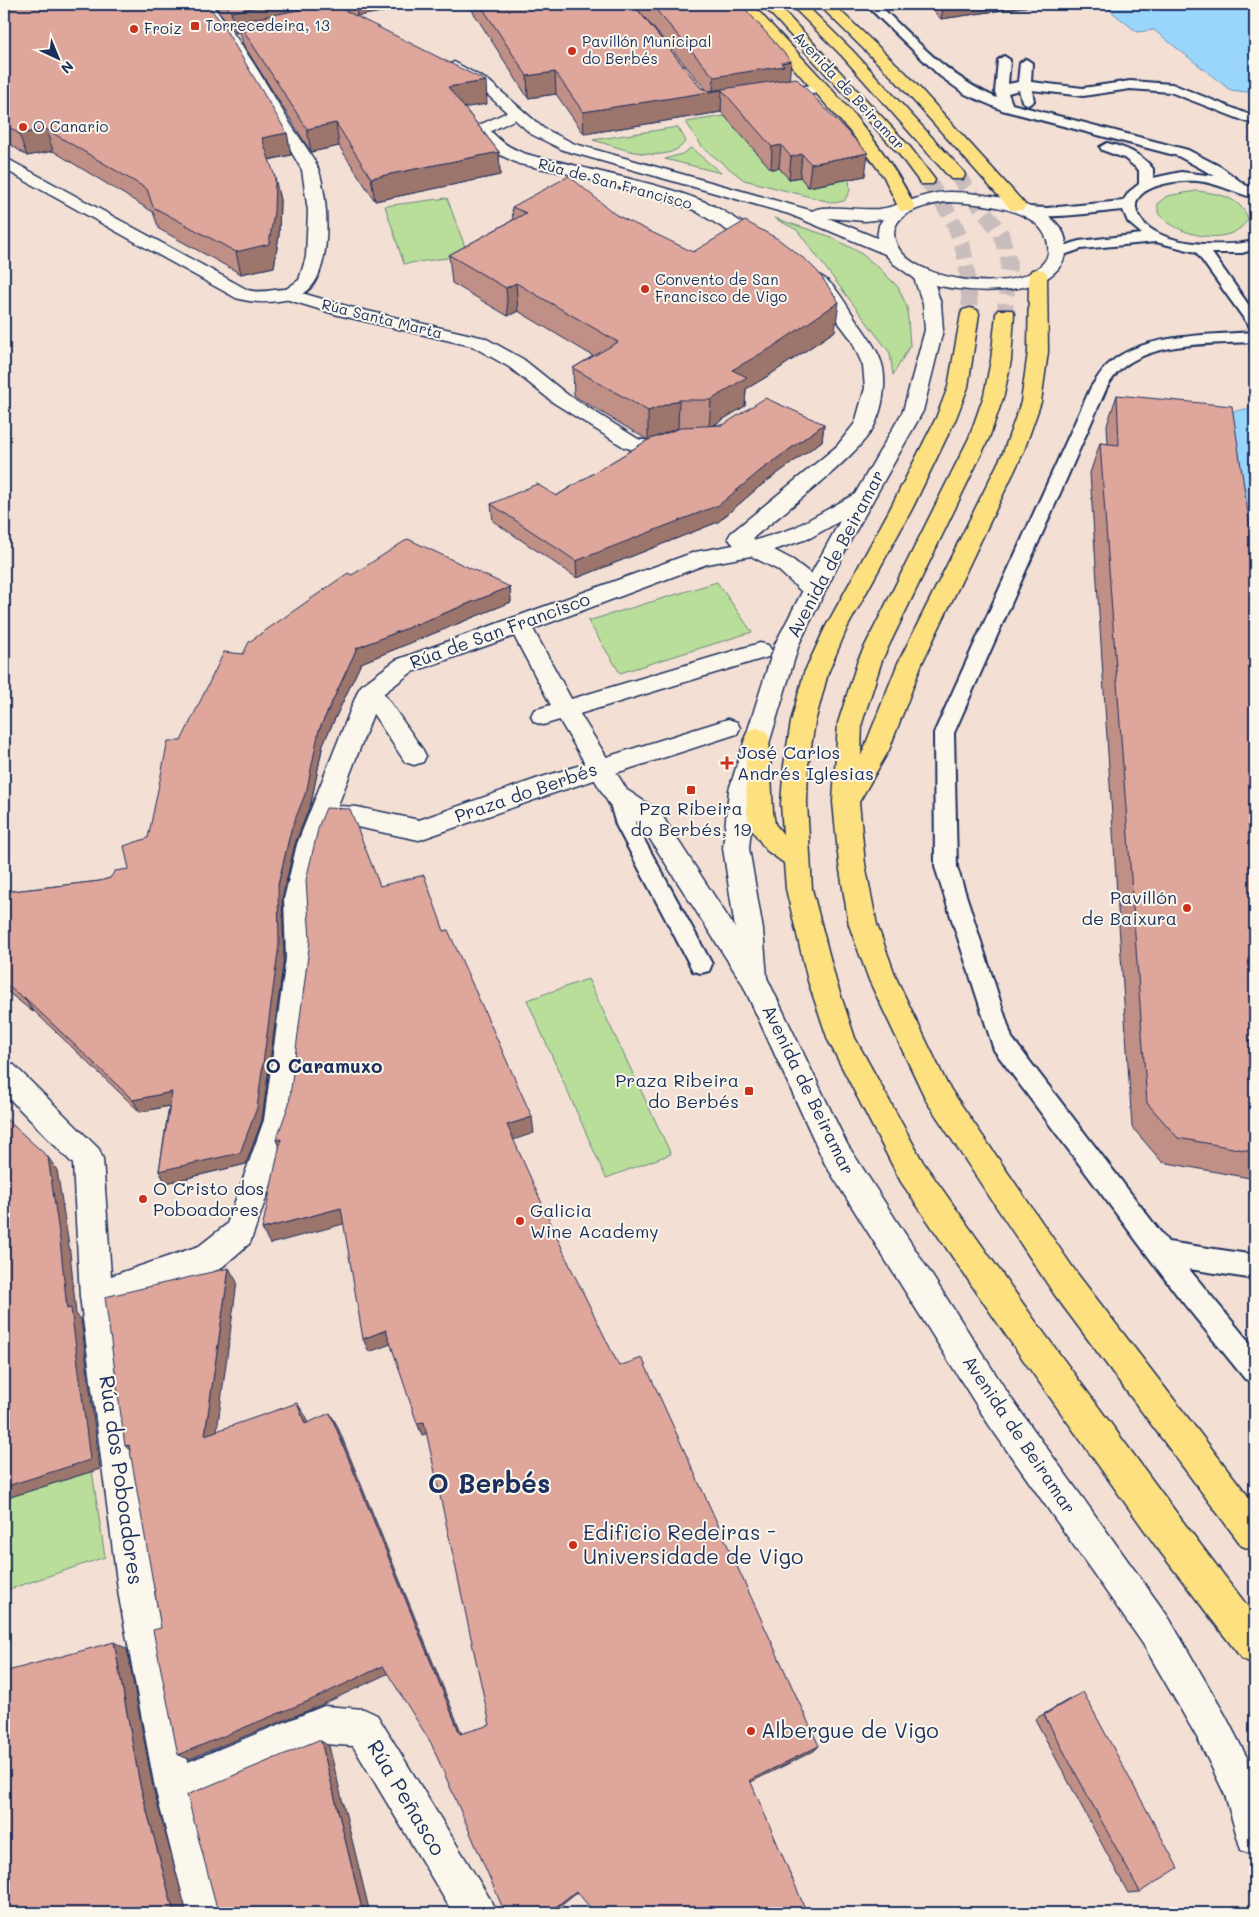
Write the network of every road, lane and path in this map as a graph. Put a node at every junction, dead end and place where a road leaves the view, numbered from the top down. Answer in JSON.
{"nodes":[{"id":1,"x":204,"y":4,"type":"edge"},
{"id":2,"x":744,"y":4,"type":"edge"},
{"id":3,"x":769,"y":4,"type":"edge"},
{"id":4,"x":797,"y":4,"type":"edge"},
{"id":5,"x":825,"y":4,"type":"edge"},
{"id":6,"x":871,"y":4,"type":"edge"},
{"id":7,"x":252,"y":36,"type":"edge"},
{"id":8,"x":233,"y":40,"type":"junction"},
{"id":9,"x":438,"y":58,"type":"edge"},
{"id":10,"x":1004,"y":60,"type":"dead end"},
{"id":11,"x":1026,"y":63,"type":"dead end"},
{"id":12,"x":1024,"y":86,"type":"junction"},
{"id":13,"x":820,"y":89,"type":"junction"},
{"id":14,"x":1001,"y":92,"type":"junction"},
{"id":15,"x":754,"y":99,"type":"edge"},
{"id":16,"x":1030,"y":106,"type":"junction"},
{"id":17,"x":1007,"y":107,"type":"junction"},
{"id":18,"x":516,"y":113,"type":"junction"},
{"id":19,"x":1255,"y":121,"type":"edge"},
{"id":20,"x":1183,"y":153,"type":"junction"},
{"id":21,"x":4,"y":162,"type":"edge"},
{"id":22,"x":957,"y":175,"type":"tunnel mouth"},
{"id":23,"x":927,"y":180,"type":"tunnel mouth"},
{"id":24,"x":1146,"y":185,"type":"junction"},
{"id":25,"x":1239,"y":186,"type":"junction"},
{"id":26,"x":1255,"y":194,"type":"edge"},
{"id":27,"x":1129,"y":205,"type":"junction"},
{"id":28,"x":1022,"y":209,"type":"junction"},
{"id":29,"x":795,"y":210,"type":"junction"},
{"id":30,"x":902,"y":210,"type":"junction"},
{"id":31,"x":1158,"y":237,"type":"junction"},
{"id":32,"x":1254,"y":246,"type":"edge"},
{"id":33,"x":890,"y":250,"type":"junction"},
{"id":34,"x":1202,"y":250,"type":"junction"},
{"id":35,"x":1058,"y":253,"type":"junction"},
{"id":36,"x":781,"y":255,"type":"edge"},
{"id":37,"x":805,"y":269,"type":"edge"},
{"id":38,"x":922,"y":274,"type":"junction"},
{"id":39,"x":1038,"y":274,"type":"junction"},
{"id":40,"x":288,"y":294,"type":"junction"},
{"id":41,"x":970,"y":314,"type":"tunnel mouth"},
{"id":42,"x":1005,"y":314,"type":"tunnel mouth"},
{"id":43,"x":1255,"y":324,"type":"edge"},
{"id":44,"x":1255,"y":337,"type":"edge"},
{"id":45,"x":688,"y":436,"type":"edge"},
{"id":46,"x":862,"y":499,"type":"junction"},
{"id":47,"x":753,"y":549,"type":"junction"},
{"id":48,"x":813,"y":590,"type":"junction"},
{"id":49,"x":520,"y":625,"type":"junction"},
{"id":50,"x":760,"y":651,"type":"dead end"},
{"id":51,"x":370,"y":692,"type":"junction"},
{"id":52,"x":554,"y":713,"type":"junction"},
{"id":53,"x":728,"y":728,"type":"dead end"},
{"id":54,"x":757,"y":737,"type":"junction"},
{"id":55,"x":414,"y":756,"type":"dead end"},
{"id":56,"x":600,"y":768,"type":"junction"},
{"id":57,"x":618,"y":798,"type":"junction"},
{"id":58,"x":846,"y":802,"type":"junction"},
{"id":59,"x":321,"y":815,"type":"junction"},
{"id":60,"x":796,"y":858,"type":"junction"},
{"id":61,"x":700,"y":964,"type":"dead end"},
{"id":62,"x":753,"y":978,"type":"junction"},
{"id":63,"x":4,"y":1074,"type":"edge"},
{"id":64,"x":1161,"y":1253,"type":"junction"},
{"id":65,"x":1255,"y":1267,"type":"edge"},
{"id":66,"x":96,"y":1296,"type":"junction"},
{"id":67,"x":1255,"y":1370,"type":"edge"},
{"id":68,"x":1255,"y":1533,"type":"edge"},
{"id":69,"x":1255,"y":1646,"type":"edge"},
{"id":70,"x":174,"y":1788,"type":"junction"},
{"id":71,"x":1255,"y":1836,"type":"edge"},
{"id":72,"x":207,"y":1913,"type":"edge"},
{"id":73,"x":476,"y":1913,"type":"edge"}],
"edges":[{"from":1,"to":8,"type":"street"},
{"from":2,"to":13,"type":"main road"},
{"from":3,"to":23,"type":"main road","name":"Avenida de Beiramar"},
{"from":4,"to":22,"type":"main road","name":"Avenida de Beiramar"},
{"from":5,"to":28,"type":"main road"},
{"from":6,"to":17,"type":"lane"},
{"from":7,"to":8,"type":"street"},
{"from":8,"to":40,"type":"street"},
{"from":9,"to":18,"type":"street"},
{"from":10,"to":14,"type":"lane"},
{"from":11,"to":12,"type":"lane"},
{"from":12,"to":14,"type":"lane"},
{"from":12,"to":16,"type":"lane"},
{"from":12,"to":19,"type":"lane"},
{"from":13,"to":15,"type":"street"},
{"from":13,"to":30,"type":"main road"},
{"from":14,"to":17,"type":"lane"},
{"from":16,"to":17,"type":"lane"},
{"from":16,"to":20,"type":"lane"},
{"from":17,"to":20,"type":"lane"},
{"from":17,"to":24,"type":"lane"},
{"from":18,"to":29,"type":"street"},
{"from":18,"to":36,"type":"street","name":"Rúa de San Francisco"},
{"from":20,"to":25,"type":"lane"},
{"from":21,"to":40,"type":"street","name":"Rúa Santa Marta"},
{"from":24,"to":25,"type":"lane"},
{"from":24,"to":27,"type":"lane"},
{"from":25,"to":26,"type":"lane"},
{"from":27,"to":28,"type":"lane"},
{"from":27,"to":31,"type":"lane"},
{"from":28,"to":30,"type":"street"},
{"from":28,"to":35,"type":"street"},
{"from":29,"to":30,"type":"street"},
{"from":29,"to":33,"type":"street"},
{"from":30,"to":33,"type":"street"},
{"from":31,"to":34,"type":"lane"},
{"from":31,"to":35,"type":"lane"},
{"from":32,"to":34,"type":"lane"},
{"from":33,"to":38,"type":"street"},
{"from":34,"to":43,"type":"lane"},
{"from":35,"to":39,"type":"street"},
{"from":37,"to":47,"type":"street"},
{"from":38,"to":39,"type":"street"},
{"from":38,"to":46,"type":"street","name":"Avenida de Beiramar"},
{"from":39,"to":58,"type":"main road"},
{"from":40,"to":45,"type":"street","name":"Rúa Santa Marta"},
{"from":41,"to":60,"type":"main road","name":"Avenida de Beiramar"},
{"from":42,"to":58,"type":"main road"},
{"from":44,"to":64,"type":"lane"},
{"from":46,"to":47,"type":"street","name":"Rúa de San Francisco"},
{"from":46,"to":48,"type":"street","name":"Avenida de Beiramar"},
{"from":47,"to":48,"type":"street"},
{"from":47,"to":49,"type":"street","name":"Rúa de San Francisco"},
{"from":48,"to":54,"type":"street","name":"Avenida de Beiramar"},
{"from":49,"to":51,"type":"street","name":"Rúa de San Francisco"},
{"from":49,"to":52,"type":"street"},
{"from":50,"to":52,"type":"street"},
{"from":51,"to":55,"type":"street"},
{"from":51,"to":59,"type":"street"},
{"from":52,"to":56,"type":"street"},
{"from":53,"to":56,"type":"street","name":"Praza do Berbés"},
{"from":54,"to":60,"type":"main road"},
{"from":54,"to":62,"type":"street","name":"Avenida de Beiramar"},
{"from":56,"to":57,"type":"street"},
{"from":56,"to":59,"type":"street","name":"Praza do Berbés"},
{"from":57,"to":61,"type":"lane"},
{"from":57,"to":62,"type":"street"},
{"from":58,"to":68,"type":"main road"},
{"from":59,"to":66,"type":"street"},
{"from":60,"to":69,"type":"main road","name":"Avenida de Beiramar"},
{"from":62,"to":71,"type":"street","name":"Avenida de Beiramar"},
{"from":63,"to":66,"type":"street","name":"Rúa dos Poboadores"},
{"from":64,"to":65,"type":"lane"},
{"from":64,"to":67,"type":"lane"},
{"from":66,"to":70,"type":"street","name":"Rúa dos Poboadores"},
{"from":70,"to":72,"type":"street","name":"Rúa dos Poboadores"},
{"from":70,"to":73,"type":"street","name":"Rúa Peñasco"}]}
